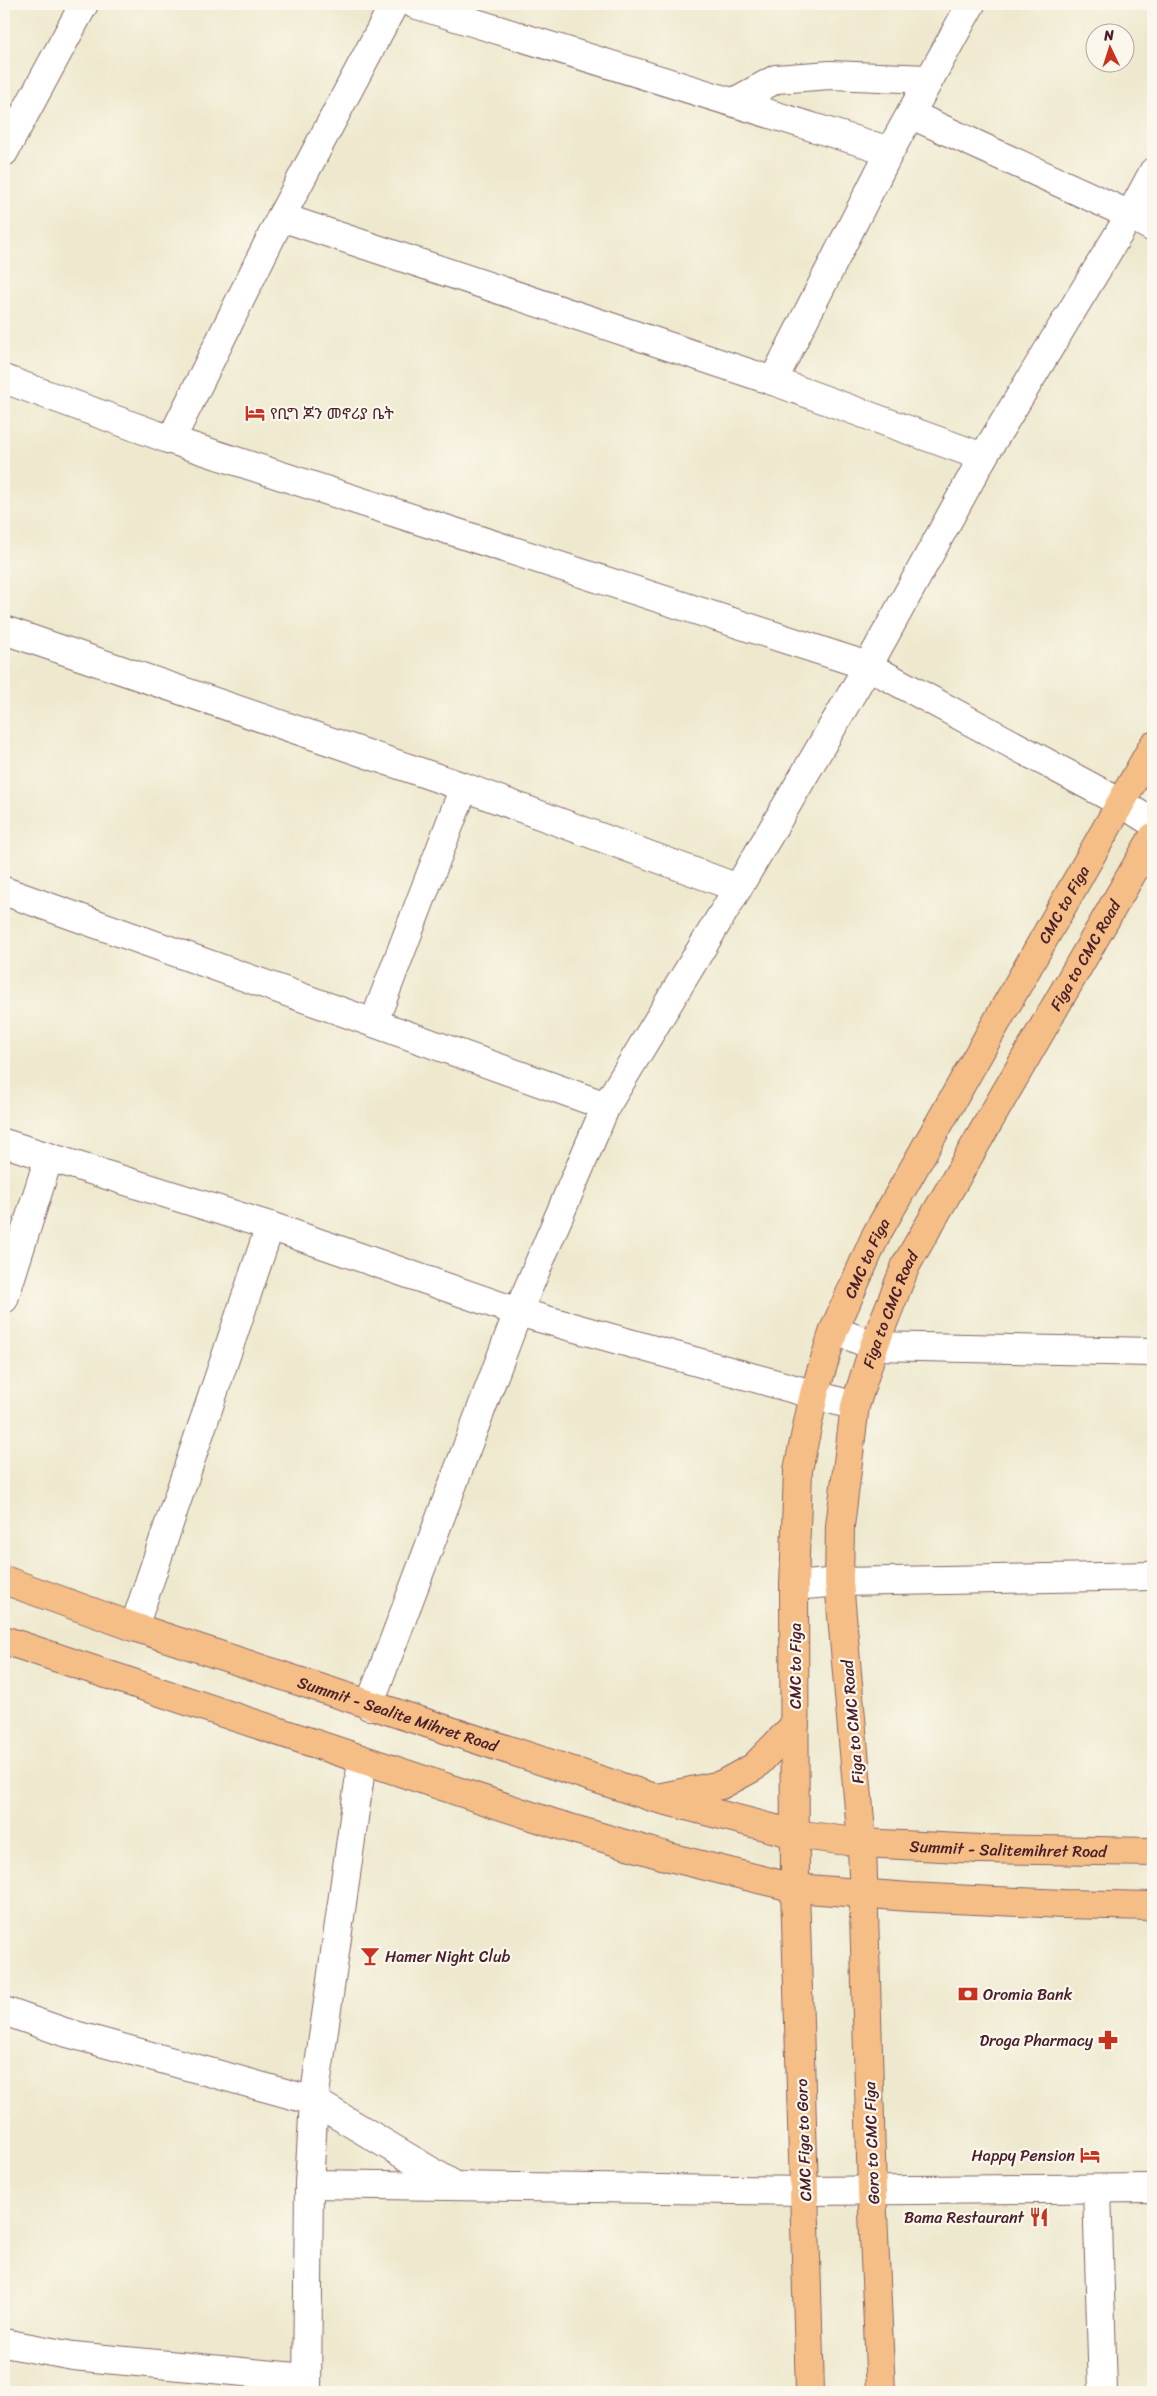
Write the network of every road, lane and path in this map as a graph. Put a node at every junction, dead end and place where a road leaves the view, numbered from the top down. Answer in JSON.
{"nodes":[{"id":1,"x":84,"y":4,"type":"edge"},
{"id":2,"x":394,"y":4,"type":"edge"},
{"id":3,"x":414,"y":4,"type":"edge"},
{"id":4,"x":972,"y":4,"type":"edge"},
{"id":5,"x":930,"y":80,"type":"junction"},
{"id":6,"x":734,"y":102,"type":"junction"},
{"id":7,"x":912,"y":115,"type":"junction"},
{"id":8,"x":890,"y":151,"type":"junction"},
{"id":9,"x":4,"y":152,"type":"edge"},
{"id":10,"x":1153,"y":172,"type":"edge"},
{"id":11,"x":281,"y":217,"type":"junction"},
{"id":12,"x":1142,"y":222,"type":"edge"},
{"id":13,"x":4,"y":379,"type":"edge"},
{"id":14,"x":773,"y":381,"type":"junction"},
{"id":15,"x":171,"y":440,"type":"junction"},
{"id":16,"x":983,"y":457,"type":"junction"},
{"id":17,"x":4,"y":630,"type":"edge"},
{"id":18,"x":868,"y":666,"type":"junction"},
{"id":19,"x":1153,"y":746,"type":"edge"},
{"id":20,"x":464,"y":788,"type":"junction"},
{"id":21,"x":1121,"y":803,"type":"junction"},
{"id":22,"x":1153,"y":823,"type":"edge"},
{"id":23,"x":1153,"y":837,"type":"edge"},
{"id":24,"x":738,"y":888,"type":"junction"},
{"id":25,"x":4,"y":891,"type":"edge"},
{"id":26,"x":374,"y":1022,"type":"junction"},
{"id":27,"x":606,"y":1106,"type":"junction"},
{"id":28,"x":4,"y":1143,"type":"edge"},
{"id":29,"x":49,"y":1157,"type":"junction"},
{"id":30,"x":270,"y":1226,"type":"junction"},
{"id":31,"x":4,"y":1298,"type":"edge"},
{"id":32,"x":518,"y":1312,"type":"junction"},
{"id":33,"x":834,"y":1330,"type":"junction"},
{"id":34,"x":874,"y":1346,"type":"junction"},
{"id":35,"x":1153,"y":1352,"type":"edge"},
{"id":36,"x":814,"y":1394,"type":"junction"},
{"id":37,"x":855,"y":1406,"type":"junction"},
{"id":38,"x":1153,"y":1576,"type":"edge"},
{"id":39,"x":4,"y":1580,"type":"edge"},
{"id":40,"x":840,"y":1582,"type":"junction"},
{"id":41,"x":794,"y":1586,"type":"junction"},
{"id":42,"x":134,"y":1627,"type":"junction"},
{"id":43,"x":4,"y":1640,"type":"edge"},
{"id":44,"x":369,"y":1706,"type":"junction"},
{"id":45,"x":795,"y":1725,"type":"junction"},
{"id":46,"x":362,"y":1761,"type":"junction"},
{"id":47,"x":655,"y":1798,"type":"junction"},
{"id":48,"x":795,"y":1834,"type":"junction"},
{"id":49,"x":862,"y":1843,"type":"junction"},
{"id":50,"x":1153,"y":1852,"type":"edge"},
{"id":51,"x":795,"y":1888,"type":"junction"},
{"id":52,"x":863,"y":1894,"type":"junction"},
{"id":53,"x":1153,"y":1906,"type":"edge"},
{"id":54,"x":4,"y":2011,"type":"edge"},
{"id":55,"x":314,"y":2101,"type":"junction"},
{"id":56,"x":309,"y":2184,"type":"junction"},
{"id":57,"x":456,"y":2186,"type":"junction"},
{"id":58,"x":1153,"y":2188,"type":"edge"},
{"id":59,"x":1097,"y":2189,"type":"junction"},
{"id":60,"x":805,"y":2191,"type":"junction"},
{"id":61,"x":872,"y":2191,"type":"junction"},
{"id":62,"x":4,"y":2343,"type":"edge"},
{"id":63,"x":307,"y":2385,"type":"edge"},
{"id":64,"x":810,"y":2392,"type":"edge"},
{"id":65,"x":882,"y":2392,"type":"edge"},
{"id":66,"x":1103,"y":2392,"type":"edge"}],
"edges":[{"from":1,"to":9,"type":"street"},
{"from":2,"to":11,"type":"street"},
{"from":3,"to":6,"type":"street"},
{"from":4,"to":5,"type":"street"},
{"from":5,"to":6,"type":"street"},
{"from":5,"to":7,"type":"street"},
{"from":6,"to":8,"type":"street"},
{"from":7,"to":8,"type":"street"},
{"from":7,"to":12,"type":"street"},
{"from":8,"to":14,"type":"street"},
{"from":10,"to":12,"type":"street"},
{"from":11,"to":14,"type":"street"},
{"from":11,"to":15,"type":"street"},
{"from":12,"to":16,"type":"street"},
{"from":13,"to":15,"type":"street"},
{"from":14,"to":16,"type":"street"},
{"from":15,"to":18,"type":"street"},
{"from":16,"to":18,"type":"street"},
{"from":17,"to":20,"type":"street"},
{"from":18,"to":21,"type":"street"},
{"from":18,"to":24,"type":"street"},
{"from":19,"to":21,"type":"main road","name":"CMC to Figa"},
{"from":20,"to":24,"type":"street"},
{"from":20,"to":26,"type":"street"},
{"from":21,"to":22,"type":"street"},
{"from":21,"to":33,"type":"main road","name":"CMC to Figa"},
{"from":23,"to":34,"type":"main road","name":"Figa to CMC Road"},
{"from":24,"to":27,"type":"street"},
{"from":25,"to":26,"type":"street"},
{"from":26,"to":27,"type":"street"},
{"from":27,"to":32,"type":"street"},
{"from":28,"to":29,"type":"street"},
{"from":29,"to":30,"type":"street"},
{"from":29,"to":31,"type":"street"},
{"from":30,"to":32,"type":"street"},
{"from":30,"to":42,"type":"street"},
{"from":32,"to":36,"type":"street"},
{"from":32,"to":44,"type":"street"},
{"from":33,"to":34,"type":"street"},
{"from":33,"to":36,"type":"main road","name":"CMC to Figa"},
{"from":34,"to":35,"type":"street"},
{"from":34,"to":37,"type":"main road","name":"Figa to CMC Road"},
{"from":36,"to":37,"type":"street"},
{"from":36,"to":41,"type":"main road","name":"CMC to Figa"},
{"from":37,"to":40,"type":"main road","name":"Figa to CMC Road"},
{"from":38,"to":40,"type":"street"},
{"from":39,"to":42,"type":"main road","name":"Summit - Sealite Mihret Road"},
{"from":40,"to":41,"type":"street"},
{"from":40,"to":49,"type":"main road","name":"Figa to CMC Road"},
{"from":41,"to":45,"type":"main road","name":"CMC to Figa"},
{"from":42,"to":44,"type":"main road","name":"Summit - Sealite Mihret Road"},
{"from":43,"to":46,"type":"main road"},
{"from":44,"to":47,"type":"main road","name":"Summit - Sealite Mihret Road"},
{"from":45,"to":47,"type":"main road"},
{"from":45,"to":48,"type":"main road","name":"CMC to Figa"},
{"from":46,"to":51,"type":"main road"},
{"from":46,"to":55,"type":"street"},
{"from":47,"to":48,"type":"main road","name":"Summit - Sealite Mihret Road"},
{"from":48,"to":49,"type":"main road"},
{"from":48,"to":51,"type":"main road","name":"CMC to Figa"},
{"from":49,"to":50,"type":"main road","name":"Summit - Salitemihret Road"},
{"from":49,"to":52,"type":"main road","name":"Figa to CMC Road"},
{"from":51,"to":52,"type":"main road"},
{"from":51,"to":60,"type":"main road","name":"CMC Figa to Goro"},
{"from":52,"to":53,"type":"main road"},
{"from":52,"to":61,"type":"main road","name":"Goro to CMC Figa"},
{"from":54,"to":55,"type":"street"},
{"from":55,"to":56,"type":"street"},
{"from":55,"to":57,"type":"street"},
{"from":56,"to":57,"type":"street"},
{"from":56,"to":63,"type":"street"},
{"from":57,"to":60,"type":"street"},
{"from":58,"to":59,"type":"street"},
{"from":59,"to":61,"type":"street"},
{"from":59,"to":66,"type":"street"},
{"from":60,"to":61,"type":"street"},
{"from":60,"to":64,"type":"main road","name":"CMC Figa to Goro"},
{"from":61,"to":65,"type":"main road","name":"Goro to CMC Figa"},
{"from":62,"to":63,"type":"street"}]}
